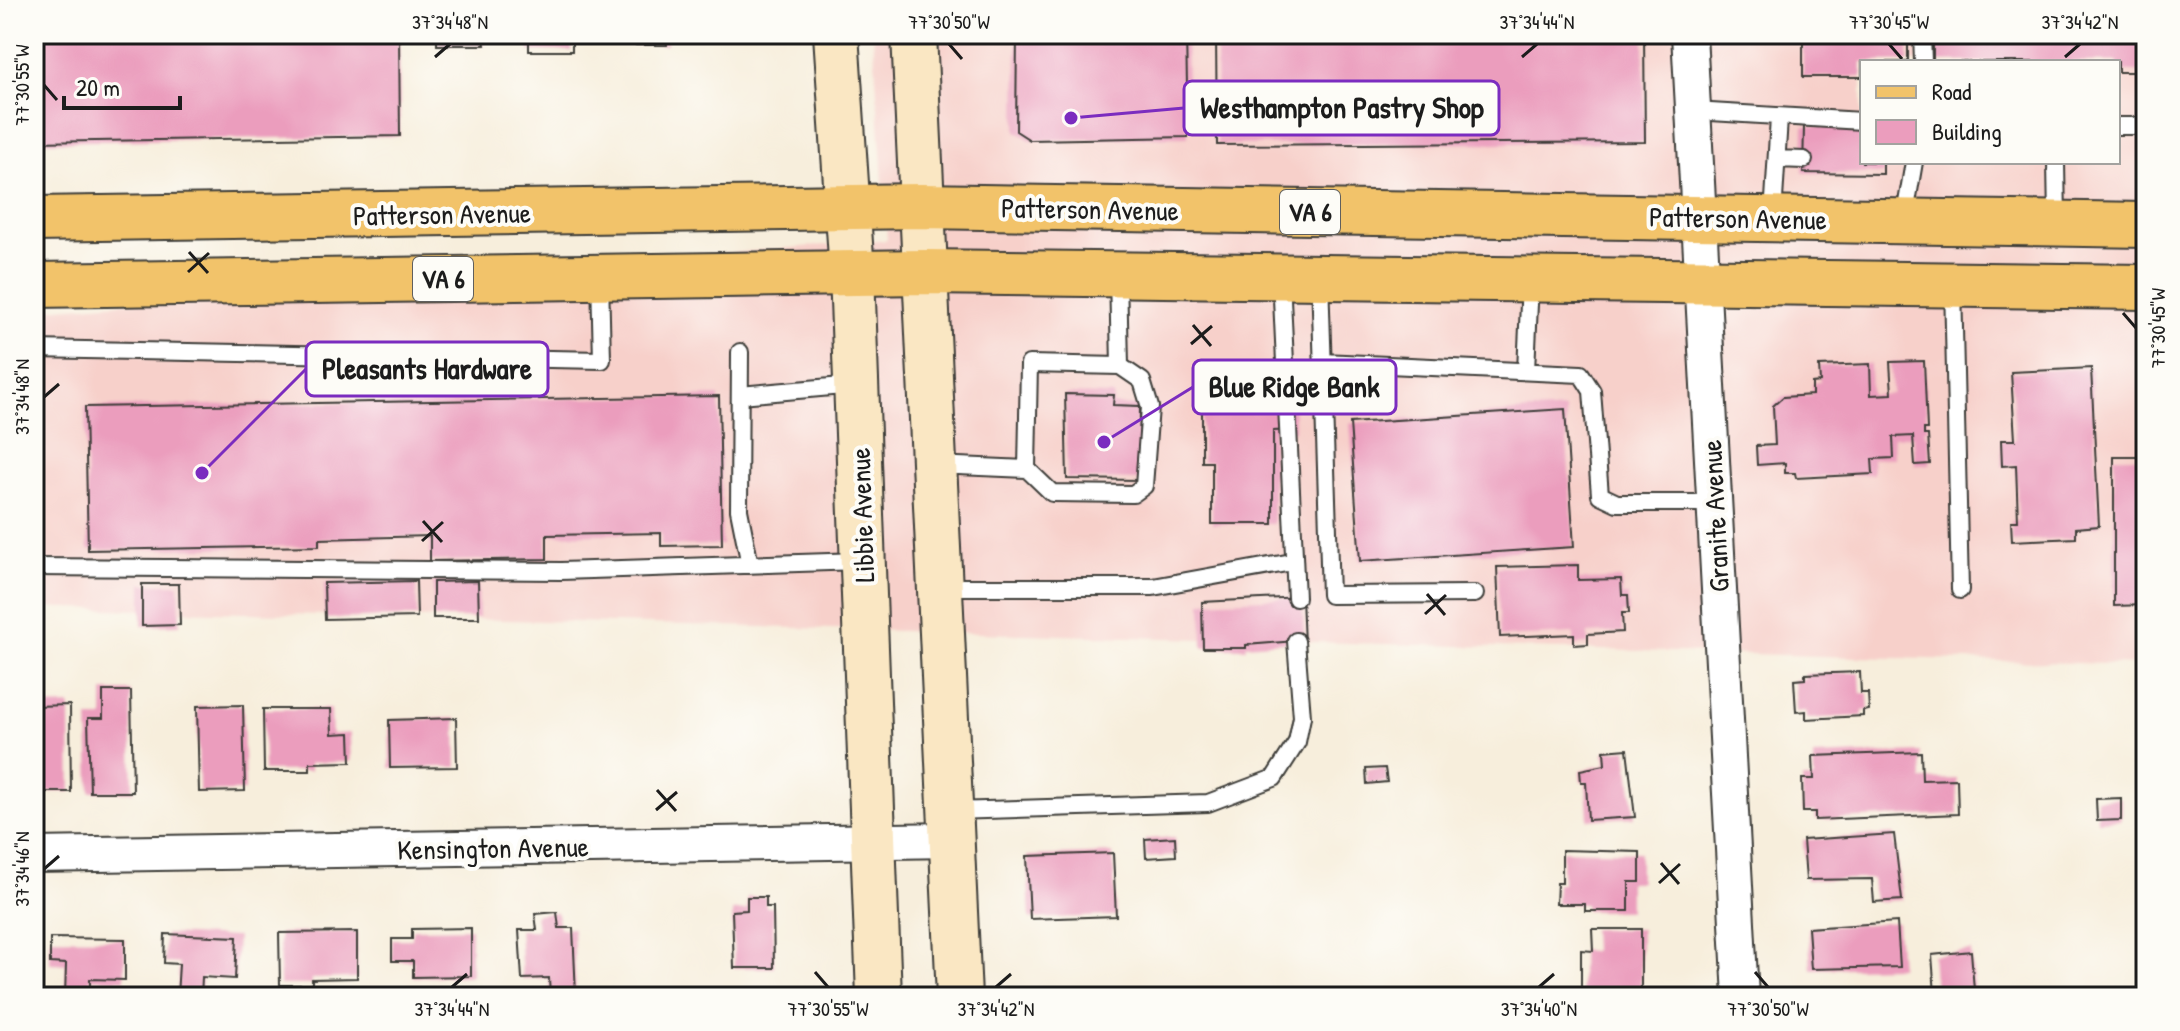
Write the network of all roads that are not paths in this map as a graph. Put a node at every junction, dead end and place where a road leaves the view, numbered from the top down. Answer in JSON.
{"nodes":[{"id":1,"x":836,"y":34,"type":"edge"},
{"id":2,"x":914,"y":34,"type":"edge"},
{"id":3,"x":1689,"y":34,"type":"edge"},
{"id":4,"x":1922,"y":34,"type":"edge"},
{"id":5,"x":1923,"y":60,"type":"edge"},
{"id":6,"x":1694,"y":111,"type":"junction"},
{"id":7,"x":1779,"y":118,"type":"junction"},
{"id":8,"x":1860,"y":121,"type":"edge"},
{"id":9,"x":2120,"y":126,"type":"edge"},
{"id":10,"x":2146,"y":126,"type":"edge"},
{"id":11,"x":1777,"y":159,"type":"junction"},
{"id":12,"x":1804,"y":160,"type":"dead end"},
{"id":13,"x":1914,"y":164,"type":"edge"},
{"id":14,"x":2056,"y":164,"type":"edge"},
{"id":15,"x":921,"y":206,"type":"junction"},
{"id":16,"x":847,"y":208,"type":"junction"},
{"id":17,"x":1700,"y":217,"type":"junction"},
{"id":18,"x":34,"y":219,"type":"edge"},
{"id":19,"x":1773,"y":219,"type":"junction"},
{"id":20,"x":1904,"y":220,"type":"junction"},
{"id":21,"x":2057,"y":223,"type":"junction"},
{"id":22,"x":2146,"y":225,"type":"edge"},
{"id":23,"x":925,"y":272,"type":"junction"},
{"id":24,"x":852,"y":273,"type":"junction"},
{"id":25,"x":1118,"y":274,"type":"junction"},
{"id":26,"x":1301,"y":276,"type":"junction"},
{"id":27,"x":600,"y":277,"type":"junction"},
{"id":28,"x":1531,"y":278,"type":"junction"},
{"id":29,"x":1702,"y":280,"type":"junction"},
{"id":30,"x":1952,"y":284,"type":"junction"},
{"id":31,"x":34,"y":285,"type":"edge"},
{"id":32,"x":2146,"y":287,"type":"edge"},
{"id":33,"x":34,"y":349,"type":"edge"},
{"id":34,"x":740,"y":352,"type":"dead end"},
{"id":35,"x":1323,"y":362,"type":"junction"},
{"id":36,"x":1120,"y":366,"type":"junction"},
{"id":37,"x":1526,"y":371,"type":"junction"},
{"id":38,"x":857,"y":384,"type":"junction"},
{"id":39,"x":740,"y":395,"type":"junction"},
{"id":40,"x":934,"y":464,"type":"junction"},
{"id":41,"x":1027,"y":469,"type":"junction"},
{"id":42,"x":1714,"y":503,"type":"junction"},
{"id":43,"x":864,"y":561,"type":"junction"},
{"id":44,"x":1292,"y":562,"type":"junction"},
{"id":45,"x":750,"y":565,"type":"junction"},
{"id":46,"x":34,"y":567,"type":"edge"},
{"id":47,"x":939,"y":587,"type":"junction"},
{"id":48,"x":1960,"y":590,"type":"dead end"},
{"id":49,"x":1475,"y":594,"type":"dead end"},
{"id":50,"x":1296,"y":598,"type":"dead end"},
{"id":51,"x":1296,"y":641,"type":"dead end"},
{"id":52,"x":951,"y":825,"type":"junction"},
{"id":53,"x":872,"y":843,"type":"junction"},
{"id":54,"x":34,"y":855,"type":"edge"},
{"id":55,"x":879,"y":997,"type":"edge"},
{"id":56,"x":959,"y":997,"type":"edge"},
{"id":57,"x":1741,"y":997,"type":"edge"}],
"edges":[{"from":1,"to":16,"type":"main road","name":"Libbie Avenue"},
{"from":2,"to":15,"type":"main road"},
{"from":3,"to":6,"type":"street","name":"Granite Avenue"},
{"from":4,"to":5,"type":"lane"},
{"from":6,"to":7,"type":"lane"},
{"from":6,"to":17,"type":"street","name":"Granite Avenue"},
{"from":7,"to":8,"type":"lane"},
{"from":7,"to":11,"type":"lane"},
{"from":9,"to":10,"type":"lane"},
{"from":11,"to":12,"type":"lane"},
{"from":11,"to":19,"type":"lane"},
{"from":13,"to":20,"type":"lane"},
{"from":14,"to":21,"type":"lane"},
{"from":15,"to":16,"type":"main road","name":"Patterson Avenue","number":"VA 6"},
{"from":15,"to":17,"type":"main road","name":"Patterson Avenue","number":"VA 6"},
{"from":15,"to":23,"type":"main road"},
{"from":16,"to":18,"type":"main road","name":"Patterson Avenue","number":"VA 6"},
{"from":16,"to":24,"type":"main road","name":"Libbie Avenue"},
{"from":17,"to":19,"type":"main road","name":"Patterson Avenue","number":"VA 6"},
{"from":17,"to":29,"type":"street","name":"Granite Avenue"},
{"from":19,"to":20,"type":"main road","name":"Patterson Avenue","number":"VA 6"},
{"from":20,"to":21,"type":"main road","name":"Patterson Avenue","number":"VA 6"},
{"from":21,"to":22,"type":"main road","name":"Patterson Avenue","number":"VA 6"},
{"from":23,"to":24,"type":"main road","number":"VA 6"},
{"from":23,"to":25,"type":"main road","number":"VA 6"},
{"from":23,"to":40,"type":"main road"},
{"from":24,"to":27,"type":"main road","number":"VA 6"},
{"from":24,"to":38,"type":"main road","name":"Libbie Avenue"},
{"from":25,"to":26,"type":"main road","number":"VA 6"},
{"from":25,"to":36,"type":"lane"},
{"from":26,"to":28,"type":"main road","number":"VA 6"},
{"from":26,"to":35,"type":"lane"},
{"from":26,"to":44,"type":"lane"},
{"from":27,"to":31,"type":"main road","number":"VA 6"},
{"from":27,"to":33,"type":"lane"},
{"from":28,"to":29,"type":"main road","number":"VA 6"},
{"from":28,"to":37,"type":"lane"},
{"from":29,"to":30,"type":"main road","number":"VA 6"},
{"from":29,"to":42,"type":"street","name":"Granite Avenue"},
{"from":30,"to":32,"type":"main road","number":"VA 6"},
{"from":30,"to":48,"type":"lane"},
{"from":34,"to":39,"type":"lane"},
{"from":35,"to":37,"type":"lane"},
{"from":35,"to":49,"type":"lane"},
{"from":36,"to":41,"type":"lane"},
{"from":36,"to":41,"type":"lane"},
{"from":37,"to":42,"type":"lane"},
{"from":38,"to":39,"type":"lane"},
{"from":38,"to":43,"type":"main road","name":"Libbie Avenue"},
{"from":39,"to":45,"type":"lane"},
{"from":40,"to":41,"type":"lane"},
{"from":40,"to":47,"type":"main road"},
{"from":42,"to":57,"type":"street","name":"Granite Avenue"},
{"from":43,"to":45,"type":"lane"},
{"from":43,"to":53,"type":"main road","name":"Libbie Avenue"},
{"from":44,"to":47,"type":"lane"},
{"from":44,"to":50,"type":"lane"},
{"from":45,"to":46,"type":"lane"},
{"from":47,"to":52,"type":"main road"},
{"from":51,"to":52,"type":"lane"},
{"from":52,"to":53,"type":"street","name":"Kensington Avenue"},
{"from":52,"to":56,"type":"main road"},
{"from":53,"to":54,"type":"street","name":"Kensington Avenue"},
{"from":53,"to":55,"type":"main road","name":"Libbie Avenue"}]}
